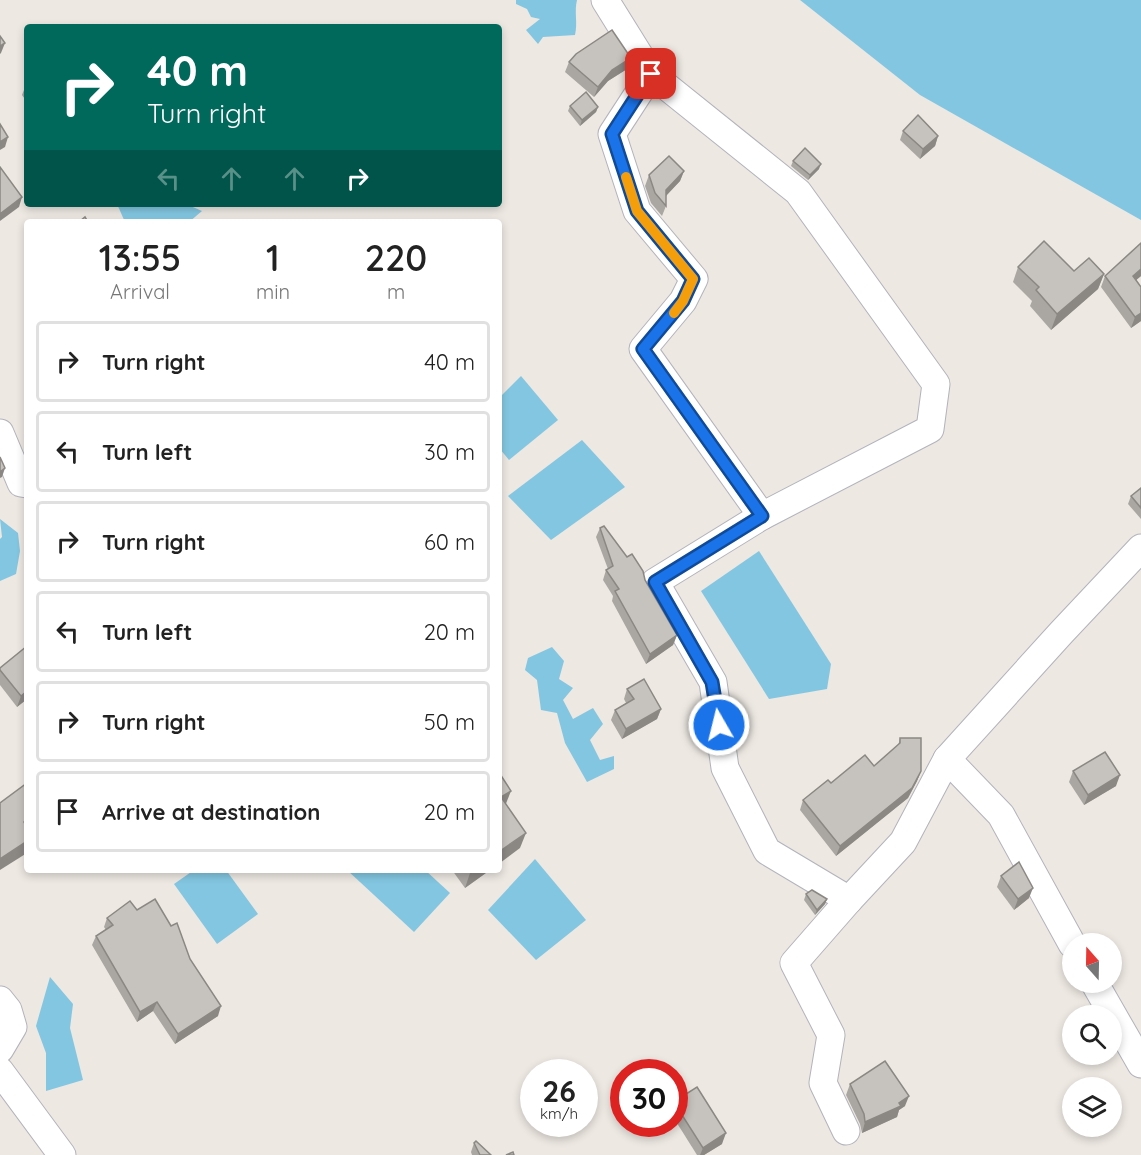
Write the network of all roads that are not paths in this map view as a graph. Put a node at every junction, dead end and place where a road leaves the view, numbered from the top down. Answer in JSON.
{"nodes":[{"id":1,"x":605,"y":0,"type":"edge"},
{"id":2,"x":651,"y":74,"type":"junction"},
{"id":3,"x":0,"y":433,"type":"edge"},
{"id":4,"x":24,"y":484,"type":"edge"},
{"id":5,"x":762,"y":516,"type":"junction"},
{"id":6,"x":1141,"y":548,"type":"edge"},
{"id":7,"x":947,"y":759,"type":"junction"},
{"id":8,"x":849,"y":900,"type":"junction"},
{"id":9,"x":1066,"y":933,"type":"edge"},
{"id":10,"x":1100,"y":993,"type":"edge"},
{"id":11,"x":0,"y":1000,"type":"edge"},
{"id":12,"x":0,"y":1049,"type":"edge"},
{"id":13,"x":1141,"y":1064,"type":"edge"},
{"id":14,"x":0,"y":1071,"type":"edge"},
{"id":15,"x":846,"y":1131,"type":"dead end"},
{"id":16,"x":62,"y":1155,"type":"edge"}],
"edges":[{"from":1,"to":2,"type":"street"},
{"from":2,"to":5,"type":"street"},
{"from":2,"to":5,"type":"street"},
{"from":3,"to":4,"type":"street"},
{"from":5,"to":8,"type":"street"},
{"from":6,"to":7,"type":"street"},
{"from":7,"to":8,"type":"street"},
{"from":7,"to":9,"type":"street"},
{"from":8,"to":15,"type":"street"},
{"from":10,"to":13,"type":"street"},
{"from":11,"to":12,"type":"street"},
{"from":14,"to":16,"type":"street"}]}
